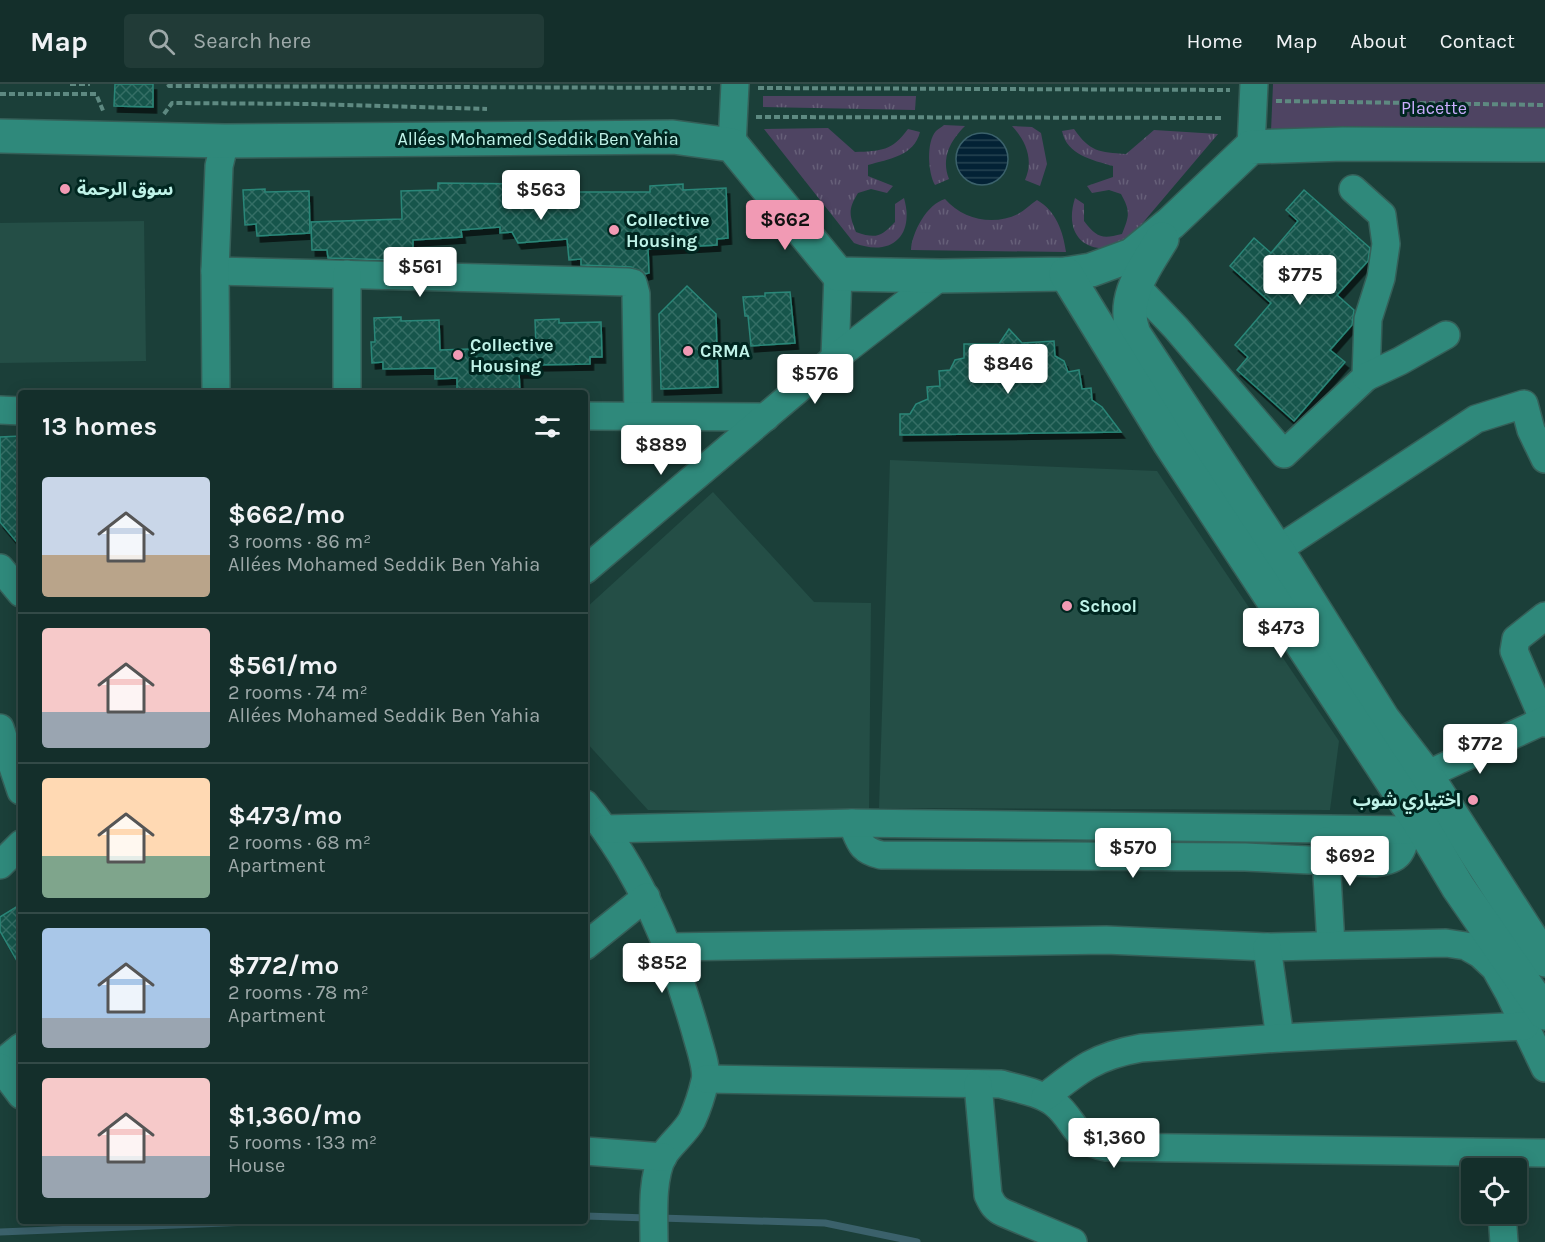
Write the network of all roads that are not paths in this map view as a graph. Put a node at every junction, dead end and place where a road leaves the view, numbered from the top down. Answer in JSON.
{"nodes":[{"id":1,"x":735,"y":86,"type":"edge"},
{"id":2,"x":1253,"y":92,"type":"edge"},
{"id":3,"x":733,"y":131,"type":"junction"},
{"id":4,"x":0,"y":136,"type":"edge"},
{"id":5,"x":225,"y":141,"type":"junction"},
{"id":6,"x":1545,"y":145,"type":"edge"},
{"id":7,"x":1251,"y":147,"type":"junction"},
{"id":8,"x":1353,"y":189,"type":"dead end"},
{"id":9,"x":1172,"y":223,"type":"junction"},
{"id":10,"x":215,"y":272,"type":"junction"},
{"id":11,"x":347,"y":273,"type":"junction"},
{"id":12,"x":838,"y":274,"type":"junction"},
{"id":13,"x":1066,"y":274,"type":"junction"},
{"id":14,"x":941,"y":276,"type":"junction"},
{"id":15,"x":1135,"y":285,"type":"junction"},
{"id":16,"x":1446,"y":335,"type":"dead end"},
{"id":17,"x":835,"y":358,"type":"junction"},
{"id":18,"x":1366,"y":377,"type":"junction"},
{"id":19,"x":216,"y":390,"type":"edge"},
{"id":20,"x":347,"y":390,"type":"edge"},
{"id":21,"x":1535,"y":404,"type":"edge"},
{"id":22,"x":0,"y":410,"type":"edge"},
{"id":23,"x":18,"y":411,"type":"edge"},
{"id":24,"x":588,"y":416,"type":"edge"},
{"id":25,"x":638,"y":416,"type":"junction"},
{"id":26,"x":766,"y":417,"type":"junction"},
{"id":27,"x":1545,"y":459,"type":"edge"},
{"id":28,"x":1264,"y":558,"type":"junction"},
{"id":29,"x":588,"y":567,"type":"edge"},
{"id":30,"x":1545,"y":616,"type":"edge"},
{"id":31,"x":1544,"y":721,"type":"edge"},
{"id":32,"x":0,"y":728,"type":"edge"},
{"id":33,"x":18,"y":782,"type":"edge"},
{"id":34,"x":1411,"y":782,"type":"junction"},
{"id":35,"x":588,"y":808,"type":"edge"},
{"id":36,"x":1426,"y":822,"type":"junction"},
{"id":37,"x":852,"y":824,"type":"junction"},
{"id":38,"x":605,"y":829,"type":"junction"},
{"id":39,"x":1325,"y":830,"type":"junction"},
{"id":40,"x":18,"y":847,"type":"edge"},
{"id":41,"x":1325,"y":860,"type":"junction"},
{"id":42,"x":0,"y":865,"type":"edge"},
{"id":43,"x":646,"y":897,"type":"junction"},
{"id":44,"x":588,"y":944,"type":"edge"},
{"id":45,"x":1331,"y":945,"type":"junction"},
{"id":46,"x":668,"y":947,"type":"junction"},
{"id":47,"x":1267,"y":947,"type":"junction"},
{"id":48,"x":1533,"y":949,"type":"edge"},
{"id":49,"x":1535,"y":1019,"type":"edge"},
{"id":50,"x":1280,"y":1038,"type":"junction"},
{"id":51,"x":18,"y":1050,"type":"edge"},
{"id":52,"x":0,"y":1065,"type":"edge"},
{"id":53,"x":1545,"y":1068,"type":"edge"},
{"id":54,"x":706,"y":1079,"type":"junction"},
{"id":55,"x":978,"y":1084,"type":"junction"},
{"id":56,"x":18,"y":1091,"type":"edge"},
{"id":57,"x":1045,"y":1097,"type":"junction"},
{"id":58,"x":588,"y":1151,"type":"edge"},
{"id":59,"x":1545,"y":1153,"type":"edge"},
{"id":60,"x":663,"y":1157,"type":"junction"},
{"id":61,"x":1511,"y":1158,"type":"edge"},
{"id":62,"x":1461,"y":1159,"type":"edge"},
{"id":63,"x":1503,"y":1224,"type":"edge"},
{"id":64,"x":654,"y":1236,"type":"edge"},
{"id":65,"x":1073,"y":1242,"type":"edge"},
{"id":66,"x":1504,"y":1242,"type":"edge"}],
"edges":[{"from":1,"to":3,"type":"street"},
{"from":2,"to":7,"type":"street"},
{"from":3,"to":5,"type":"street","name":"Allées Mohamed Seddik Ben Yahia"},
{"from":3,"to":12,"type":"street"},
{"from":4,"to":5,"type":"street","name":"Allées Mohamed Seddik Ben Yahia"},
{"from":5,"to":10,"type":"street"},
{"from":6,"to":7,"type":"street"},
{"from":7,"to":9,"type":"street"},
{"from":8,"to":18,"type":"street"},
{"from":9,"to":13,"type":"street"},
{"from":9,"to":15,"type":"street"},
{"from":10,"to":11,"type":"street"},
{"from":10,"to":19,"type":"street"},
{"from":11,"to":20,"type":"street"},
{"from":11,"to":25,"type":"street"},
{"from":12,"to":14,"type":"street"},
{"from":12,"to":17,"type":"street"},
{"from":13,"to":14,"type":"street"},
{"from":13,"to":28,"type":"street"},
{"from":14,"to":17,"type":"street"},
{"from":15,"to":18,"type":"street"},
{"from":15,"to":28,"type":"street"},
{"from":16,"to":18,"type":"street"},
{"from":17,"to":26,"type":"street"},
{"from":21,"to":27,"type":"street"},
{"from":21,"to":28,"type":"street"},
{"from":22,"to":23,"type":"street"},
{"from":24,"to":25,"type":"street"},
{"from":25,"to":26,"type":"street"},
{"from":26,"to":29,"type":"street"},
{"from":28,"to":34,"type":"street"},
{"from":30,"to":31,"type":"street"},
{"from":31,"to":34,"type":"street"},
{"from":32,"to":33,"type":"street"},
{"from":34,"to":36,"type":"street"},
{"from":35,"to":38,"type":"street"},
{"from":36,"to":39,"type":"street"},
{"from":36,"to":41,"type":"street"},
{"from":36,"to":48,"type":"street"},
{"from":37,"to":38,"type":"street"},
{"from":37,"to":39,"type":"street"},
{"from":37,"to":41,"type":"street"},
{"from":38,"to":43,"type":"street"},
{"from":39,"to":41,"type":"street"},
{"from":40,"to":42,"type":"street"},
{"from":41,"to":45,"type":"street"},
{"from":43,"to":44,"type":"street"},
{"from":43,"to":46,"type":"street"},
{"from":45,"to":47,"type":"street"},
{"from":45,"to":49,"type":"street"},
{"from":46,"to":47,"type":"street"},
{"from":46,"to":54,"type":"street"},
{"from":47,"to":50,"type":"street"},
{"from":48,"to":49,"type":"street"},
{"from":49,"to":50,"type":"street"},
{"from":49,"to":53,"type":"street"},
{"from":50,"to":57,"type":"street"},
{"from":51,"to":52,"type":"street"},
{"from":52,"to":56,"type":"street"},
{"from":54,"to":55,"type":"street"},
{"from":54,"to":60,"type":"street"},
{"from":55,"to":57,"type":"street"},
{"from":55,"to":65,"type":"street"},
{"from":57,"to":62,"type":"street"},
{"from":58,"to":60,"type":"street"},
{"from":59,"to":61,"type":"street"},
{"from":60,"to":64,"type":"street"},
{"from":63,"to":66,"type":"street"}]}
